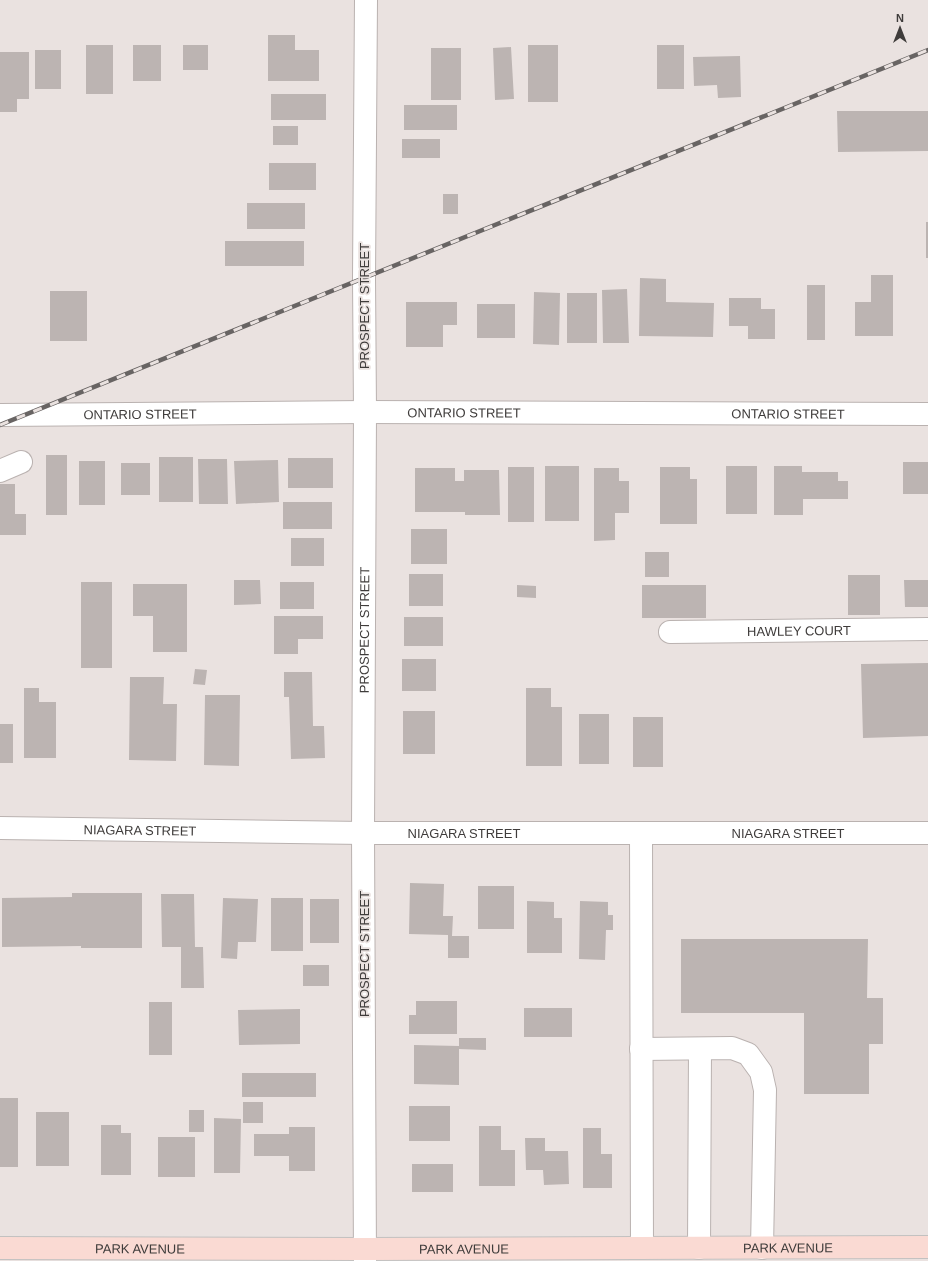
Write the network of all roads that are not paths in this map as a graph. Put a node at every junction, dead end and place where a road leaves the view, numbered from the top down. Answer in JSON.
{"nodes":[{"id":1,"x":366,"y":0,"type":"edge"},
{"id":2,"x":365,"y":412,"type":"junction"},
{"id":3,"x":928,"y":414,"type":"edge"},
{"id":4,"x":0,"y":415,"type":"edge"},
{"id":5,"x":21,"y":462,"type":"dead end"},
{"id":6,"x":0,"y":471,"type":"edge"},
{"id":7,"x":928,"y":629,"type":"edge"},
{"id":8,"x":670,"y":632,"type":"dead end"},
{"id":9,"x":0,"y":828,"type":"edge"},
{"id":10,"x":363,"y":833,"type":"junction"},
{"id":11,"x":641,"y":833,"type":"junction"},
{"id":12,"x":928,"y":833,"type":"edge"},
{"id":13,"x":641,"y":1049,"type":"junction"},
{"id":14,"x":700,"y":1049,"type":"junction"},
{"id":15,"x":928,"y":1247,"type":"edge"},
{"id":16,"x":0,"y":1248,"type":"edge"},
{"id":17,"x":642,"y":1248,"type":"junction"},
{"id":18,"x":699,"y":1248,"type":"junction"},
{"id":19,"x":762,"y":1248,"type":"junction"},
{"id":20,"x":365,"y":1255,"type":"edge"}],
"edges":[{"from":1,"to":2,"type":"street","name":"PROSPECT STREET"},
{"from":2,"to":3,"type":"street","name":"ONTARIO STREET"},
{"from":2,"to":4,"type":"street","name":"ONTARIO STREET"},
{"from":2,"to":10,"type":"street","name":"PROSPECT STREET"},
{"from":5,"to":6,"type":"street"},
{"from":7,"to":8,"type":"street","name":"HAWLEY COURT"},
{"from":9,"to":10,"type":"street","name":"NIAGARA STREET"},
{"from":10,"to":11,"type":"street","name":"NIAGARA STREET"},
{"from":10,"to":20,"type":"street","name":"PROSPECT STREET"},
{"from":11,"to":12,"type":"street","name":"NIAGARA STREET"},
{"from":11,"to":13,"type":"street"},
{"from":13,"to":14,"type":"street"},
{"from":13,"to":17,"type":"street"},
{"from":14,"to":18,"type":"street"},
{"from":14,"to":19,"type":"street"},
{"from":15,"to":19,"type":"main road","name":"PARK AVENUE"},
{"from":16,"to":20,"type":"main road","name":"PARK AVENUE"},
{"from":17,"to":18,"type":"main road","name":"PARK AVENUE"},
{"from":17,"to":20,"type":"main road","name":"PARK AVENUE"},
{"from":18,"to":19,"type":"main road","name":"PARK AVENUE"}]}
